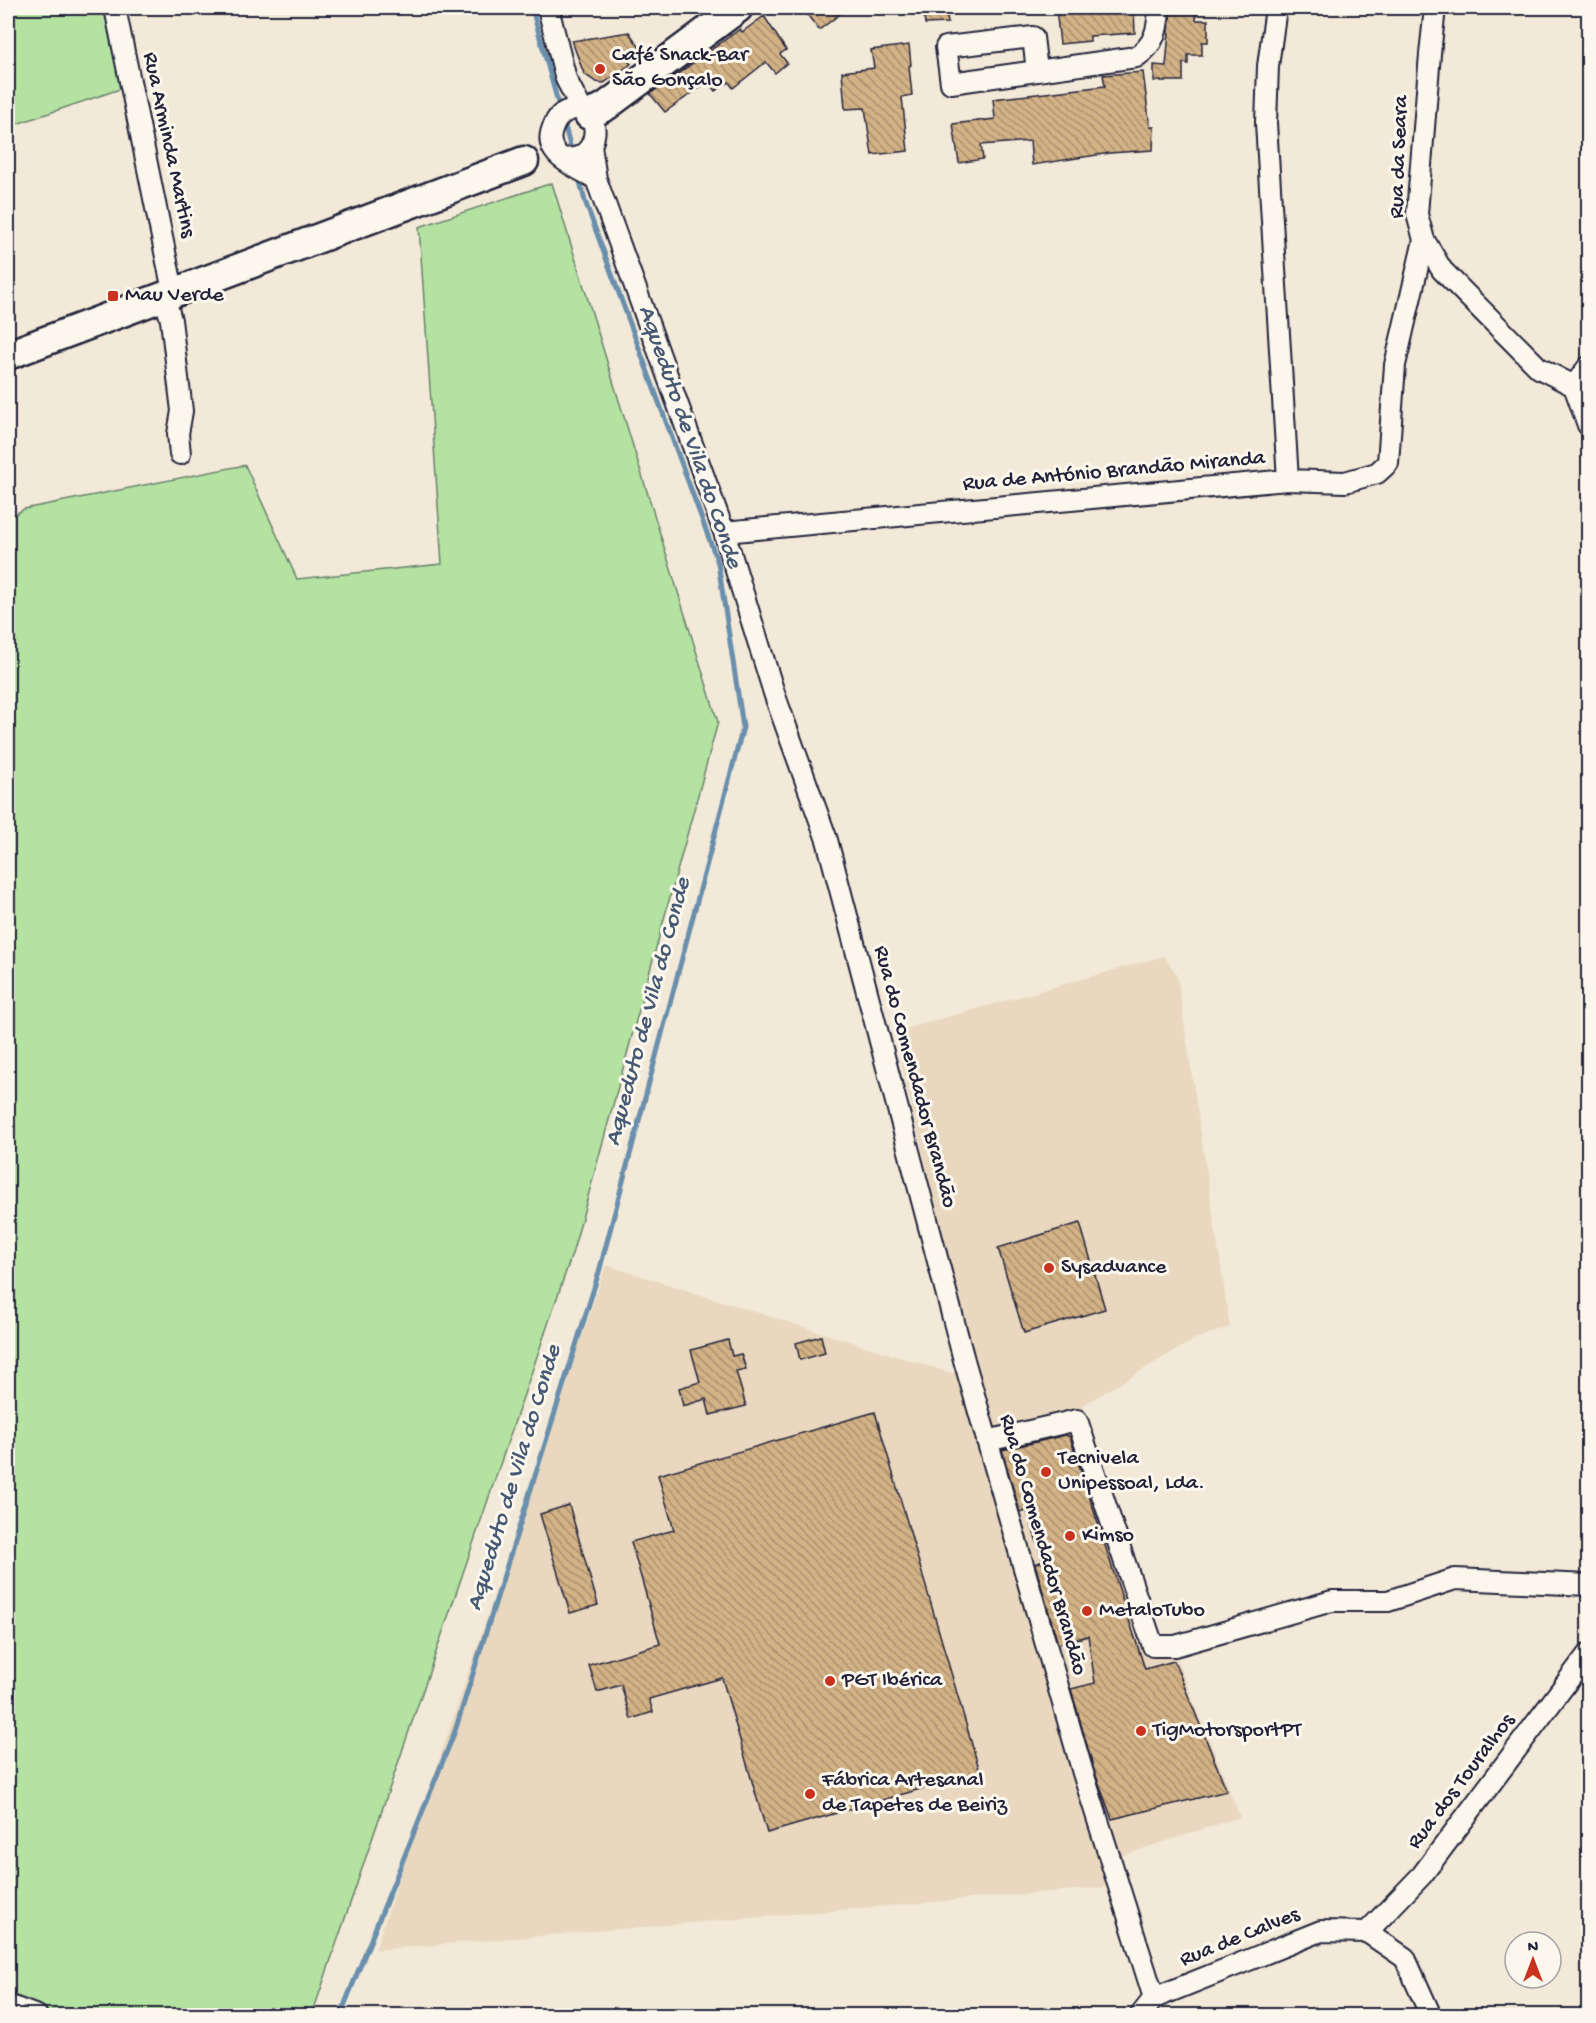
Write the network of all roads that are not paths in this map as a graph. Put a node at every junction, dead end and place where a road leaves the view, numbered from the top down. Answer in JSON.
{"nodes":[{"id":1,"x":115,"y":8,"type":"edge"},
{"id":2,"x":548,"y":8,"type":"edge"},
{"id":3,"x":738,"y":8,"type":"edge"},
{"id":4,"x":1159,"y":8,"type":"edge"},
{"id":5,"x":1276,"y":8,"type":"edge"},
{"id":6,"x":1435,"y":8,"type":"edge"},
{"id":7,"x":1038,"y":71,"type":"junction"},
{"id":8,"x":566,"y":79,"type":"junction"},
{"id":9,"x":586,"y":113,"type":"junction"},
{"id":10,"x":560,"y":115,"type":"junction"},
{"id":11,"x":591,"y":146,"type":"junction"},
{"id":12,"x":556,"y":151,"type":"junction"},
{"id":13,"x":524,"y":161,"type":"joint"},
{"id":14,"x":596,"y":179,"type":"junction"},
{"id":15,"x":1424,"y":240,"type":"junction"},
{"id":16,"x":169,"y":293,"type":"junction"},
{"id":17,"x":8,"y":355,"type":"edge"},
{"id":18,"x":1588,"y":367,"type":"edge"},
{"id":19,"x":1574,"y":386,"type":"junction"},
{"id":20,"x":1588,"y":426,"type":"edge"},
{"id":21,"x":180,"y":454,"type":"dead end"},
{"id":22,"x":1288,"y":480,"type":"junction"},
{"id":23,"x":724,"y":532,"type":"junction"},
{"id":24,"x":987,"y":1441,"type":"junction"},
{"id":25,"x":1588,"y":1585,"type":"edge"},
{"id":26,"x":1588,"y":1654,"type":"edge"},
{"id":27,"x":1366,"y":1932,"type":"junction"},
{"id":28,"x":1154,"y":1998,"type":"junction"},
{"id":29,"x":8,"y":2005,"type":"edge"},
{"id":30,"x":37,"y":2016,"type":"edge"},
{"id":31,"x":1140,"y":2016,"type":"edge"},
{"id":32,"x":1431,"y":2016,"type":"edge"}],
"edges":[{"from":1,"to":16,"type":"street","name":"Rua Arminda Martins"},
{"from":2,"to":8,"type":"street"},
{"from":3,"to":9,"type":"street"},
{"from":4,"to":7,"type":"street"},
{"from":5,"to":22,"type":"street","name":"Rua de António Brandão Miranda"},
{"from":6,"to":15,"type":"street","name":"Rua da Seara"},
{"from":7,"to":7,"type":"street"},
{"from":8,"to":9,"type":"street"},
{"from":8,"to":10,"type":"street"},
{"from":9,"to":10,"type":"street"},
{"from":9,"to":11,"type":"street"},
{"from":10,"to":12,"type":"street"},
{"from":11,"to":12,"type":"street"},
{"from":11,"to":14,"type":"street","name":"Rua do Comendador Brandão"},
{"from":12,"to":13,"type":"street"},
{"from":12,"to":14,"type":"street"},
{"from":13,"to":16,"type":"street"},
{"from":14,"to":23,"type":"street","name":"Rua do Comendador Brandão"},
{"from":15,"to":19,"type":"street","name":"Rua da Seara"},
{"from":15,"to":22,"type":"street"},
{"from":16,"to":17,"type":"street"},
{"from":16,"to":21,"type":"street","name":"Rua Arminda Martins"},
{"from":18,"to":19,"type":"street"},
{"from":19,"to":20,"type":"street"},
{"from":22,"to":23,"type":"street","name":"Rua de António Brandão Miranda"},
{"from":23,"to":24,"type":"street","name":"Rua do Comendador Brandão"},
{"from":24,"to":25,"type":"street"},
{"from":24,"to":28,"type":"street","name":"Rua do Comendador Brandão"},
{"from":26,"to":27,"type":"street","name":"Rua dos Touralhos"},
{"from":27,"to":28,"type":"street","name":"Rua de Calves"},
{"from":27,"to":32,"type":"street"},
{"from":28,"to":31,"type":"street"},
{"from":29,"to":30,"type":"street"}]}
